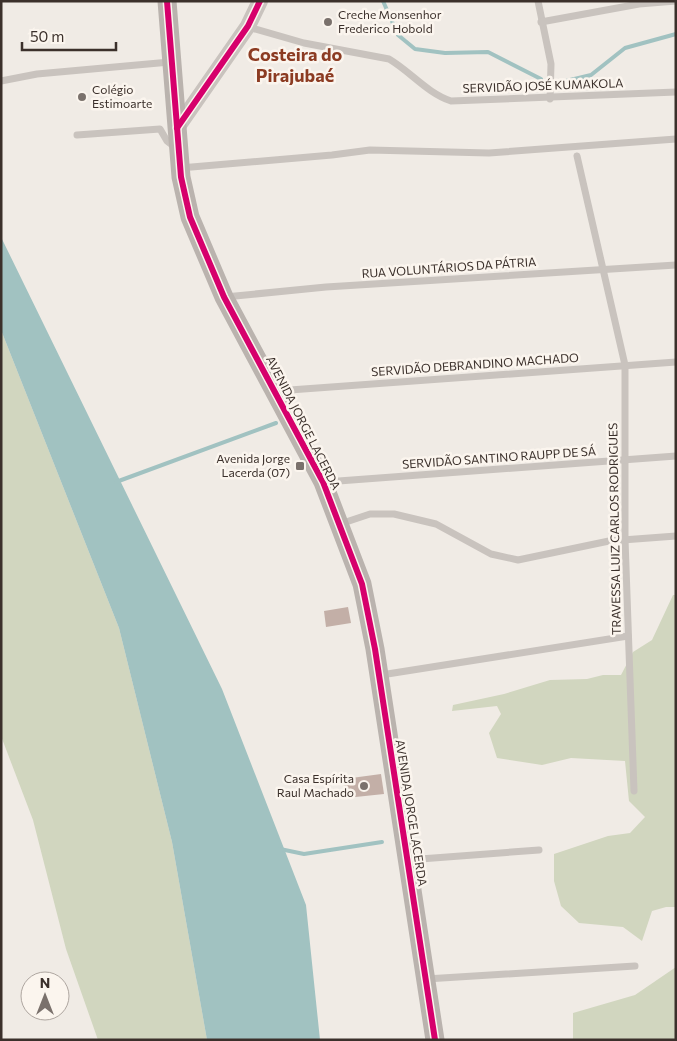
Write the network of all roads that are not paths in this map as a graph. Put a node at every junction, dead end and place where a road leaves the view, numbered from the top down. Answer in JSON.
{"nodes":[{"id":1,"x":167,"y":1,"type":"edge"},
{"id":2,"x":260,"y":1,"type":"edge"},
{"id":3,"x":538,"y":1,"type":"edge"},
{"id":4,"x":676,"y":1,"type":"edge"},
{"id":5,"x":541,"y":22,"type":"junction"},
{"id":6,"x":248,"y":26,"type":"junction"},
{"id":7,"x":172,"y":62,"type":"junction"},
{"id":8,"x":1,"y":81,"type":"edge"},
{"id":9,"x":676,"y":92,"type":"edge"},
{"id":10,"x":550,"y":99,"type":"junction"},
{"id":11,"x":177,"y":128,"type":"junction"},
{"id":12,"x":77,"y":135,"type":"dead end"},
{"id":13,"x":676,"y":139,"type":"edge"},
{"id":14,"x":179,"y":149,"type":"junction"},
{"id":15,"x":577,"y":156,"type":"dead end"},
{"id":16,"x":180,"y":168,"type":"junction"},
{"id":17,"x":676,"y":265,"type":"edge"},
{"id":18,"x":604,"y":269,"type":"junction"},
{"id":19,"x":224,"y":297,"type":"junction"},
{"id":20,"x":676,"y":362,"type":"edge"},
{"id":21,"x":625,"y":365,"type":"junction"},
{"id":22,"x":276,"y":392,"type":"junction"},
{"id":23,"x":676,"y":456,"type":"edge"},
{"id":24,"x":624,"y":460,"type":"junction"},
{"id":25,"x":323,"y":482,"type":"junction"},
{"id":26,"x":340,"y":524,"type":"junction"},
{"id":27,"x":676,"y":536,"type":"edge"},
{"id":28,"x":625,"y":539,"type":"junction"},
{"id":29,"x":628,"y":636,"type":"junction"},
{"id":30,"x":379,"y":675,"type":"junction"},
{"id":31,"x":634,"y":791,"type":"dead end"},
{"id":32,"x":539,"y":850,"type":"dead end"},
{"id":33,"x":407,"y":860,"type":"junction"},
{"id":34,"x":635,"y":966,"type":"dead end"},
{"id":35,"x":426,"y":979,"type":"junction"},
{"id":36,"x":435,"y":1040,"type":"edge"}],
"edges":[{"from":1,"to":7,"type":"main road","name":"AVENIDA JORGE LACERDA"},
{"from":2,"to":6,"type":"street"},
{"from":3,"to":5,"type":"lane"},
{"from":4,"to":5,"type":"lane"},
{"from":5,"to":10,"type":"lane"},
{"from":6,"to":10,"type":"lane","name":"SERVIDÃO JOSÉ KUMAKOLA"},
{"from":6,"to":11,"type":"street"},
{"from":7,"to":8,"type":"lane"},
{"from":7,"to":11,"type":"main road","name":"AVENIDA JORGE LACERDA"},
{"from":9,"to":10,"type":"lane","name":"SERVIDÃO JOSÉ KUMAKOLA"},
{"from":11,"to":14,"type":"main road","name":"AVENIDA JORGE LACERDA"},
{"from":12,"to":14,"type":"lane"},
{"from":13,"to":16,"type":"lane"},
{"from":14,"to":16,"type":"main road","name":"AVENIDA JORGE LACERDA"},
{"from":15,"to":18,"type":"lane","name":"TRAVESSA LUIZ CARLOS RODRIGUES"},
{"from":16,"to":19,"type":"main road","name":"AVENIDA JORGE LACERDA"},
{"from":17,"to":18,"type":"lane","name":"RUA VOLUNTÁRIOS DA PÁTRIA"},
{"from":18,"to":19,"type":"lane","name":"RUA VOLUNTÁRIOS DA PÁTRIA"},
{"from":18,"to":21,"type":"lane","name":"TRAVESSA LUIZ CARLOS RODRIGUES"},
{"from":19,"to":22,"type":"main road","name":"AVENIDA JORGE LACERDA"},
{"from":20,"to":21,"type":"lane","name":"SERVIDÃO DEBRANDINO MACHADO"},
{"from":21,"to":22,"type":"lane","name":"SERVIDÃO DEBRANDINO MACHADO"},
{"from":21,"to":24,"type":"lane","name":"TRAVESSA LUIZ CARLOS RODRIGUES"},
{"from":22,"to":25,"type":"main road","name":"AVENIDA JORGE LACERDA"},
{"from":23,"to":24,"type":"lane","name":"SERVIDÃO SANTINO RAUPP DE SÁ"},
{"from":24,"to":25,"type":"lane","name":"SERVIDÃO SANTINO RAUPP DE SÁ"},
{"from":24,"to":28,"type":"lane","name":"TRAVESSA LUIZ CARLOS RODRIGUES"},
{"from":25,"to":26,"type":"main road","name":"AVENIDA JORGE LACERDA"},
{"from":26,"to":28,"type":"lane"},
{"from":26,"to":30,"type":"main road","name":"AVENIDA JORGE LACERDA"},
{"from":27,"to":28,"type":"lane"},
{"from":28,"to":29,"type":"lane","name":"TRAVESSA LUIZ CARLOS RODRIGUES"},
{"from":29,"to":30,"type":"lane"},
{"from":29,"to":31,"type":"lane","name":"TRAVESSA LUIZ CARLOS RODRIGUES"},
{"from":30,"to":33,"type":"main road","name":"AVENIDA JORGE LACERDA"},
{"from":32,"to":33,"type":"lane"},
{"from":33,"to":35,"type":"main road","name":"AVENIDA JORGE LACERDA"},
{"from":34,"to":35,"type":"lane"},
{"from":35,"to":36,"type":"main road","name":"AVENIDA JORGE LACERDA"}]}
